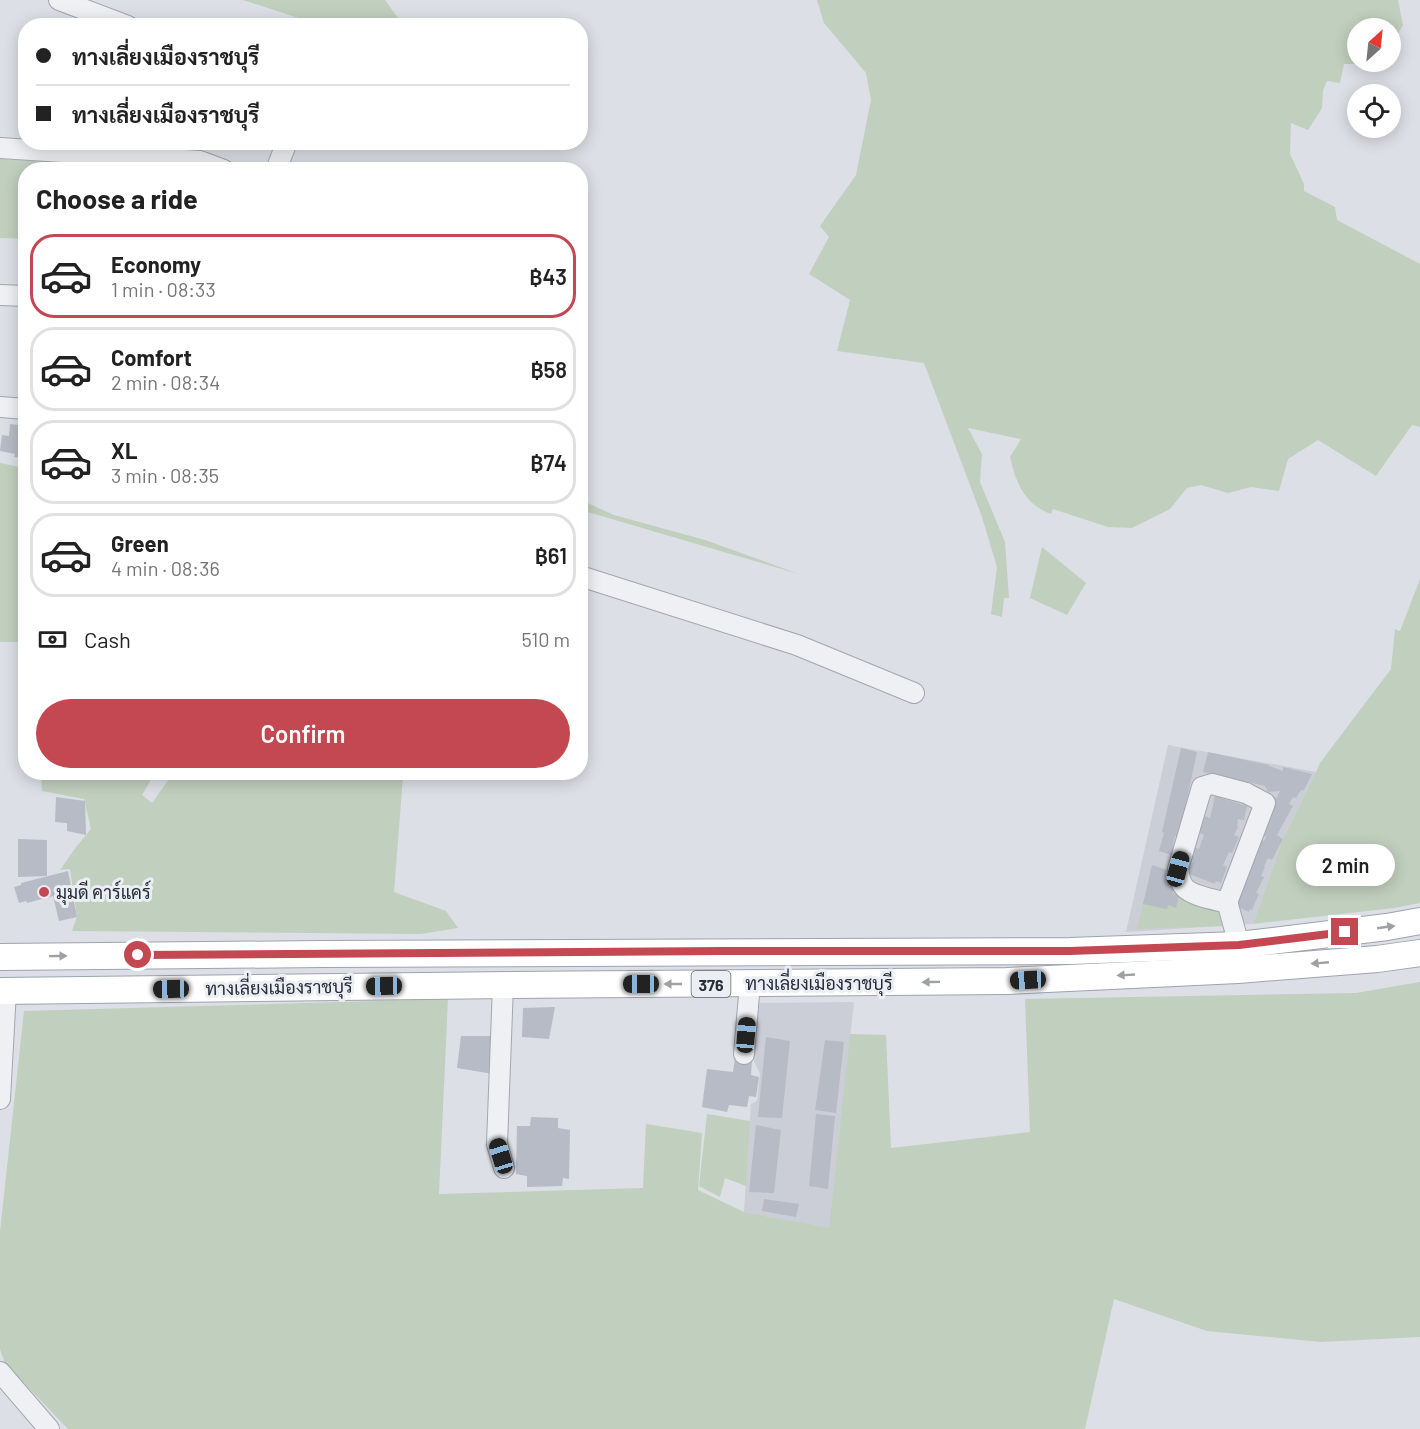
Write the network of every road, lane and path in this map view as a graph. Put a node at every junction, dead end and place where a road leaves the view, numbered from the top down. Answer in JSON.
{"nodes":[{"id":1,"x":59,"y":0,"type":"edge"},
{"id":2,"x":107,"y":18,"type":"edge"},
{"id":3,"x":0,"y":148,"type":"edge"},
{"id":4,"x":18,"y":149,"type":"edge"},
{"id":5,"x":31,"y":150,"type":"edge"},
{"id":6,"x":203,"y":162,"type":"edge"},
{"id":7,"x":0,"y":295,"type":"edge"},
{"id":8,"x":18,"y":296,"type":"edge"},
{"id":9,"x":0,"y":407,"type":"edge"},
{"id":10,"x":18,"y":408,"type":"edge"},
{"id":11,"x":588,"y":579,"type":"edge"},
{"id":12,"x":914,"y":693,"type":"dead end"},
{"id":13,"x":1228,"y":903,"type":"junction"},
{"id":14,"x":1420,"y":921,"type":"edge"},
{"id":15,"x":1239,"y":945,"type":"junction"},
{"id":16,"x":1070,"y":951,"type":"junction"},
{"id":17,"x":1420,"y":953,"type":"edge"},
{"id":18,"x":0,"y":957,"type":"edge"},
{"id":19,"x":1071,"y":978,"type":"junction"},
{"id":20,"x":750,"y":983,"type":"junction"},
{"id":21,"x":503,"y":985,"type":"junction"},
{"id":22,"x":3,"y":991,"type":"edge"},
{"id":23,"x":744,"y":1054,"type":"dead end"},
{"id":24,"x":0,"y":1099,"type":"edge"},
{"id":25,"x":504,"y":1168,"type":"dead end"},
{"id":26,"x":0,"y":1372,"type":"edge"},
{"id":27,"x":49,"y":1429,"type":"edge"}],
"edges":[{"from":1,"to":2,"type":"street"},
{"from":3,"to":4,"type":"street"},
{"from":5,"to":6,"type":"street"},
{"from":7,"to":8,"type":"street"},
{"from":9,"to":10,"type":"street"},
{"from":11,"to":12,"type":"street"},
{"from":13,"to":13,"type":"street"},
{"from":13,"to":15,"type":"street"},
{"from":15,"to":14,"type":"main road","name":"ทางเลี่ยงเมืองราชบุรี","number":"376","one_way":true},
{"from":15,"to":16,"type":"main road","name":"ทางเลี่ยงเมืองราชบุรี","number":"376"},
{"from":18,"to":16,"type":"main road","name":"ทางเลี่ยงเมืองราชบุรี","number":"376","one_way":true},
{"from":16,"to":19,"type":"main road"},
{"from":17,"to":19,"type":"main road","name":"ทางเลี่ยงเมืองราชบุรี","number":"376","one_way":true},
{"from":19,"to":20,"type":"main road","name":"ทางเลี่ยงเมืองราชบุรี","number":"376","one_way":true},
{"from":20,"to":21,"type":"main road","name":"ทางเลี่ยงเมืองราชบุรี","number":"376","one_way":true},
{"from":20,"to":23,"type":"street"},
{"from":21,"to":22,"type":"main road","name":"ทางเลี่ยงเมืองราชบุรี","number":"376"},
{"from":21,"to":25,"type":"street"},
{"from":22,"to":24,"type":"street"},
{"from":26,"to":27,"type":"street"}]}
